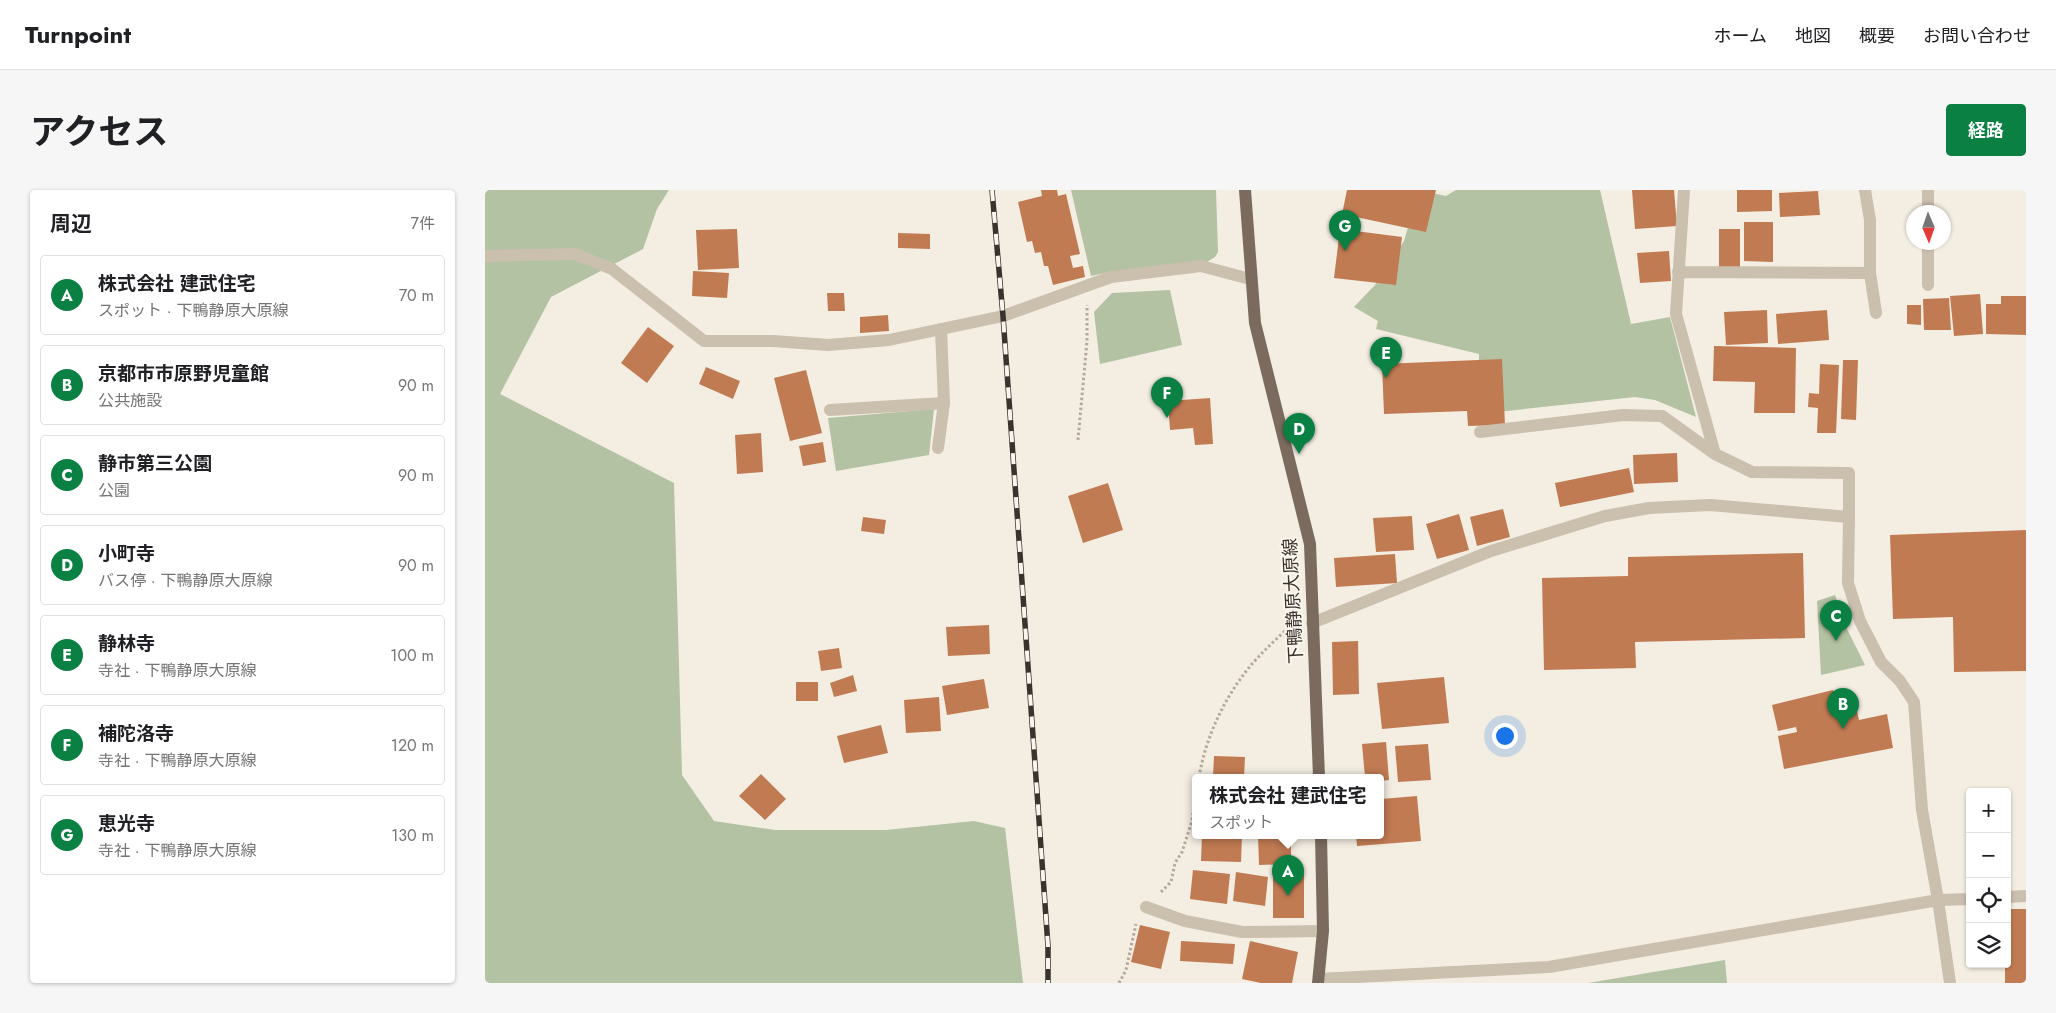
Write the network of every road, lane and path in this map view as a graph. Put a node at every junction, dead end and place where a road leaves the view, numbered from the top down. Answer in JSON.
{"nodes":[{"id":1,"x":1245,"y":190,"type":"edge"},
{"id":2,"x":1683,"y":190,"type":"edge"},
{"id":3,"x":1865,"y":190,"type":"edge"},
{"id":4,"x":1928,"y":190,"type":"edge"},
{"id":5,"x":1928,"y":205,"type":"edge"},
{"id":6,"x":1928,"y":250,"type":"edge"},
{"id":7,"x":485,"y":256,"type":"edge"},
{"id":8,"x":1678,"y":272,"type":"junction"},
{"id":9,"x":1870,"y":273,"type":"junction"},
{"id":10,"x":1251,"y":280,"type":"junction"},
{"id":11,"x":1087,"y":285,"type":"junction"},
{"id":12,"x":1928,"y":285,"type":"dead end"},
{"id":13,"x":1876,"y":313,"type":"dead end"},
{"id":14,"x":941,"y":329,"type":"junction"},
{"id":15,"x":944,"y":403,"type":"junction"},
{"id":16,"x":830,"y":410,"type":"dead end"},
{"id":17,"x":1480,"y":432,"type":"dead end"},
{"id":18,"x":1078,"y":440,"type":"dead end"},
{"id":19,"x":939,"y":448,"type":"dead end"},
{"id":20,"x":1715,"y":454,"type":"junction"},
{"id":21,"x":1849,"y":517,"type":"junction"},
{"id":22,"x":1311,"y":605,"type":"junction"},
{"id":23,"x":1312,"y":623,"type":"junction"},
{"id":24,"x":1200,"y":774,"type":"edge"},
{"id":25,"x":1319,"y":774,"type":"edge"},
{"id":26,"x":1321,"y":839,"type":"edge"},
{"id":27,"x":2026,"y":896,"type":"edge"},
{"id":28,"x":2011,"y":897,"type":"edge"},
{"id":29,"x":1966,"y":899,"type":"edge"},
{"id":30,"x":1938,"y":900,"type":"junction"},
{"id":31,"x":1146,"y":907,"type":"dead end"},
{"id":32,"x":1323,"y":931,"type":"junction"},
{"id":33,"x":1318,"y":981,"type":"edge"},
{"id":34,"x":1950,"y":983,"type":"edge"}],
"edges":[{"from":1,"to":10,"type":"main road","name":"下鴨静原大原線"},
{"from":2,"to":8,"type":"street"},
{"from":3,"to":9,"type":"street"},
{"from":4,"to":5,"type":"street"},
{"from":6,"to":12,"type":"street"},
{"from":7,"to":14,"type":"street"},
{"from":8,"to":9,"type":"street"},
{"from":8,"to":20,"type":"street"},
{"from":9,"to":13,"type":"street"},
{"from":10,"to":11,"type":"street"},
{"from":10,"to":22,"type":"main road","name":"下鴨静原大原線"},
{"from":11,"to":14,"type":"street"},
{"from":11,"to":18,"type":"path"},
{"from":14,"to":15,"type":"street"},
{"from":15,"to":16,"type":"street"},
{"from":15,"to":19,"type":"street"},
{"from":17,"to":20,"type":"street"},
{"from":20,"to":21,"type":"street"},
{"from":21,"to":23,"type":"street"},
{"from":21,"to":30,"type":"street"},
{"from":22,"to":23,"type":"main road","name":"下鴨静原大原線"},
{"from":22,"to":24,"type":"path"},
{"from":23,"to":25,"type":"main road","name":"下鴨静原大原線"},
{"from":26,"to":32,"type":"main road"},
{"from":27,"to":28,"type":"street"},
{"from":29,"to":30,"type":"street"},
{"from":30,"to":33,"type":"street"},
{"from":30,"to":34,"type":"street"},
{"from":31,"to":32,"type":"street"},
{"from":32,"to":33,"type":"main road"}]}
